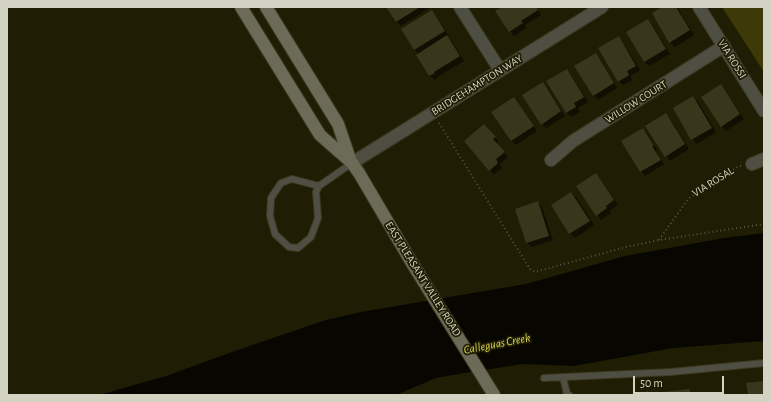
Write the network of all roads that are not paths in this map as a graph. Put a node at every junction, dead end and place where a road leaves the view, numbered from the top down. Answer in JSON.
{"nodes":[{"id":1,"x":241,"y":7,"type":"edge"},
{"id":2,"x":266,"y":7,"type":"edge"},
{"id":3,"x":460,"y":7,"type":"edge"},
{"id":4,"x":602,"y":7,"type":"edge"},
{"id":5,"x":699,"y":7,"type":"edge"},
{"id":6,"x":724,"y":46,"type":"junction"},
{"id":7,"x":500,"y":70,"type":"junction"},
{"id":8,"x":764,"y":111,"type":"edge"},
{"id":9,"x":764,"y":158,"type":"edge"},
{"id":10,"x":551,"y":160,"type":"dead end"},
{"id":11,"x":352,"y":163,"type":"junction"},
{"id":12,"x":752,"y":164,"type":"road end"},
{"id":13,"x":319,"y":186,"type":"junction"},
{"id":14,"x":764,"y":363,"type":"edge"},
{"id":15,"x":563,"y":377,"type":"junction"},
{"id":16,"x":544,"y":378,"type":"dead end"},
{"id":17,"x":493,"y":393,"type":"edge"},
{"id":18,"x":569,"y":395,"type":"edge"}],
"edges":[{"from":1,"to":11,"type":"main road","name":"EAST PLEASANT VALLEY ROAD"},
{"from":2,"to":11,"type":"main road","name":"EAST PLEASANT VALLEY ROAD"},
{"from":3,"to":7,"type":"street"},
{"from":4,"to":7,"type":"street","name":"BRIDGEHAMPTON WAY"},
{"from":5,"to":6,"type":"street","name":"VIA ROSSI"},
{"from":6,"to":8,"type":"street","name":"VIA ROSSI"},
{"from":6,"to":10,"type":"street","name":"WILLOW COURT"},
{"from":7,"to":11,"type":"street","name":"BRIDGEHAMPTON WAY"},
{"from":9,"to":12,"type":"street"},
{"from":11,"to":13,"type":"lane"},
{"from":11,"to":17,"type":"main road","name":"EAST PLEASANT VALLEY ROAD"},
{"from":13,"to":13,"type":"lane"},
{"from":14,"to":15,"type":"lane"},
{"from":15,"to":16,"type":"lane"},
{"from":15,"to":18,"type":"lane"}]}
